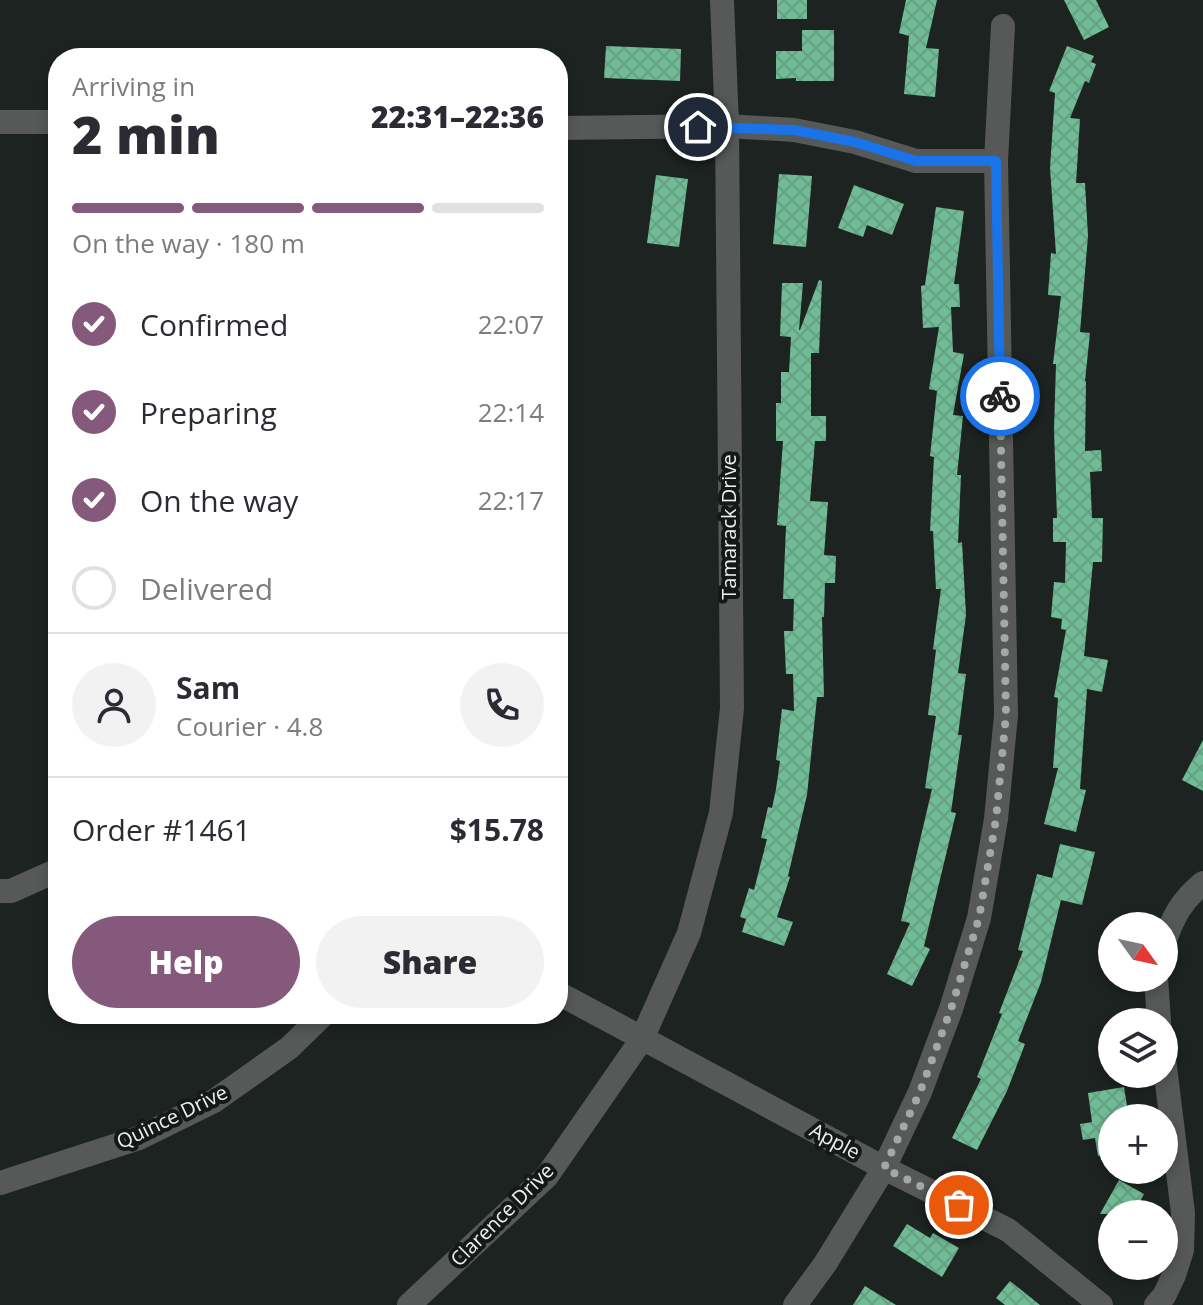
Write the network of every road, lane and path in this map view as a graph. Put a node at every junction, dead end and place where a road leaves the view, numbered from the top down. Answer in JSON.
{"nodes":[{"id":1,"x":722,"y":0,"type":"edge"},
{"id":2,"x":1003,"y":26,"type":"dead end"},
{"id":3,"x":0,"y":122,"type":"edge"},
{"id":4,"x":48,"y":122,"type":"edge"},
{"id":5,"x":727,"y":126,"type":"junction"},
{"id":6,"x":568,"y":128,"type":"edge"},
{"id":7,"x":996,"y":161,"type":"junction"},
{"id":8,"x":48,"y":874,"type":"edge"},
{"id":9,"x":1203,"y":883,"type":"edge"},
{"id":10,"x":0,"y":891,"type":"edge"},
{"id":11,"x":1177,"y":912,"type":"edge"},
{"id":12,"x":568,"y":998,"type":"edge"},
{"id":13,"x":314,"y":1024,"type":"edge"},
{"id":14,"x":642,"y":1039,"type":"junction"},
{"id":15,"x":1168,"y":1088,"type":"edge"},
{"id":16,"x":884,"y":1168,"type":"junction"},
{"id":17,"x":0,"y":1183,"type":"edge"},
{"id":18,"x":409,"y":1305,"type":"edge"},
{"id":19,"x":795,"y":1305,"type":"edge"},
{"id":20,"x":1101,"y":1305,"type":"edge"},
{"id":21,"x":1156,"y":1305,"type":"edge"}],
"edges":[{"from":1,"to":5,"type":"street","name":"Tamarack Drive"},
{"from":2,"to":7,"type":"street"},
{"from":3,"to":4,"type":"street"},
{"from":5,"to":6,"type":"street"},
{"from":5,"to":7,"type":"street"},
{"from":5,"to":14,"type":"street","name":"Tamarack Drive"},
{"from":7,"to":16,"type":"street"},
{"from":8,"to":10,"type":"street"},
{"from":9,"to":11,"type":"street"},
{"from":12,"to":14,"type":"street","name":"Apple"},
{"from":13,"to":17,"type":"street","name":"Quince Drive"},
{"from":14,"to":16,"type":"street","name":"Apple"},
{"from":14,"to":18,"type":"street","name":"Clarence Drive"},
{"from":15,"to":21,"type":"street"},
{"from":16,"to":19,"type":"street"},
{"from":16,"to":20,"type":"street","name":"Apple"}]}
